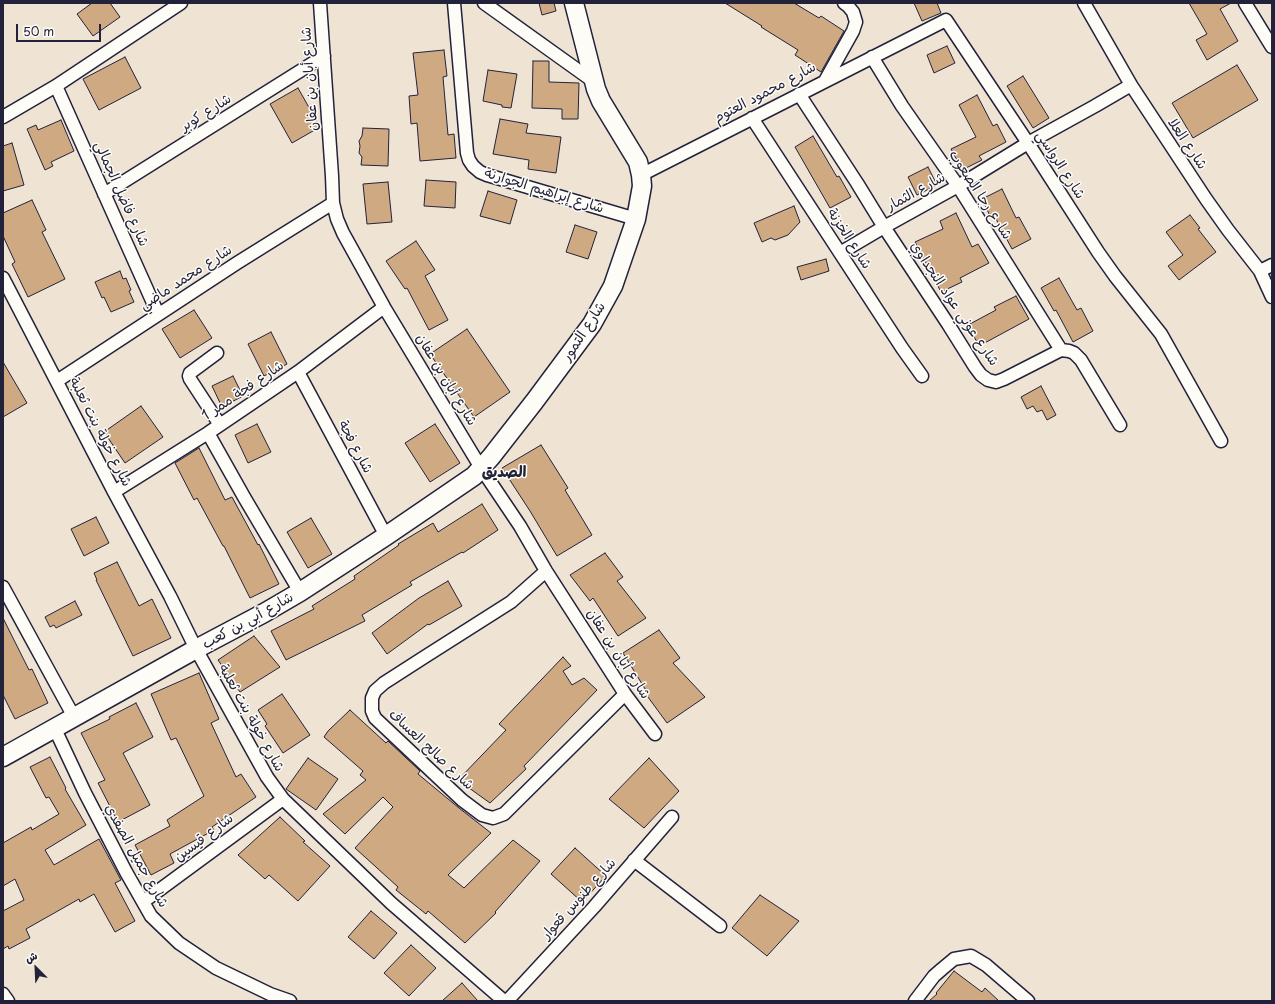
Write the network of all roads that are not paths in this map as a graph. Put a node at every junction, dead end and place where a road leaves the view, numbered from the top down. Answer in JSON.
{"nodes":[{"id":1,"x":181,"y":3,"type":"edge"},
{"id":2,"x":320,"y":3,"type":"edge"},
{"id":3,"x":454,"y":3,"type":"edge"},
{"id":4,"x":484,"y":3,"type":"edge"},
{"id":5,"x":574,"y":3,"type":"edge"},
{"id":6,"x":844,"y":3,"type":"edge"},
{"id":7,"x":1084,"y":3,"type":"edge"},
{"id":8,"x":1245,"y":3,"type":"edge"},
{"id":9,"x":1272,"y":46,"type":"edge"},
{"id":10,"x":324,"y":56,"type":"junction"},
{"id":11,"x":872,"y":57,"type":"junction"},
{"id":12,"x":593,"y":81,"type":"junction"},
{"id":13,"x":825,"y":81,"type":"junction"},
{"id":14,"x":1131,"y":85,"type":"junction"},
{"id":15,"x":56,"y":86,"type":"junction"},
{"id":16,"x":799,"y":94,"type":"junction"},
{"id":17,"x":3,"y":117,"type":"edge"},
{"id":18,"x":752,"y":118,"type":"junction"},
{"id":19,"x":1028,"y":144,"type":"junction"},
{"id":20,"x":641,"y":175,"type":"junction"},
{"id":21,"x":958,"y":186,"type":"junction"},
{"id":22,"x":104,"y":194,"type":"junction"},
{"id":23,"x":333,"y":203,"type":"junction"},
{"id":24,"x":636,"y":219,"type":"junction"},
{"id":25,"x":884,"y":227,"type":"junction"},
{"id":26,"x":840,"y":253,"type":"junction"},
{"id":27,"x":1272,"y":265,"type":"edge"},
{"id":28,"x":1260,"y":271,"type":"junction"},
{"id":29,"x":3,"y":278,"type":"edge"},
{"id":30,"x":1272,"y":297,"type":"edge"},
{"id":31,"x":384,"y":307,"type":"junction"},
{"id":32,"x":158,"y":314,"type":"junction"},
{"id":33,"x":1061,"y":350,"type":"junction"},
{"id":34,"x":217,"y":353,"type":"dead end"},
{"id":35,"x":298,"y":372,"type":"junction"},
{"id":36,"x":922,"y":376,"type":"dead end"},
{"id":37,"x":57,"y":381,"type":"junction"},
{"id":38,"x":220,"y":424,"type":"junction"},
{"id":39,"x":1120,"y":425,"type":"dead end"},
{"id":40,"x":208,"y":433,"type":"junction"},
{"id":41,"x":1221,"y":441,"type":"dead end"},
{"id":42,"x":482,"y":468,"type":"junction"},
{"id":43,"x":114,"y":492,"type":"junction"},
{"id":44,"x":386,"y":536,"type":"junction"},
{"id":45,"x":546,"y":571,"type":"junction"},
{"id":46,"x":300,"y":592,"type":"junction"},
{"id":47,"x":5,"y":594,"type":"edge"},
{"id":48,"x":196,"y":649,"type":"junction"},
{"id":49,"x":625,"y":694,"type":"junction"},
{"id":50,"x":74,"y":717,"type":"junction"},
{"id":51,"x":54,"y":728,"type":"junction"},
{"id":52,"x":655,"y":734,"type":"dead end"},
{"id":53,"x":3,"y":756,"type":"edge"},
{"id":54,"x":283,"y":800,"type":"junction"},
{"id":55,"x":672,"y":817,"type":"dead end"},
{"id":56,"x":634,"y":860,"type":"junction"},
{"id":57,"x":143,"y":902,"type":"junction"},
{"id":58,"x":720,"y":926,"type":"dead end"},
{"id":59,"x":3,"y":994,"type":"edge"},
{"id":60,"x":8,"y":1001,"type":"edge"},
{"id":61,"x":290,"y":1001,"type":"edge"},
{"id":62,"x":505,"y":1001,"type":"edge"},
{"id":63,"x":915,"y":1001,"type":"edge"},
{"id":64,"x":1028,"y":1001,"type":"edge"}],
"edges":[{"from":1,"to":15,"type":"street"},
{"from":2,"to":10,"type":"street","name":"شارع أبان بن عفان"},
{"from":3,"to":24,"type":"street","name":"شارع إبراهيم الجوارنة"},
{"from":4,"to":12,"type":"street"},
{"from":5,"to":12,"type":"street"},
{"from":6,"to":13,"type":"street","name":"شارع محمود العتوم"},
{"from":7,"to":14,"type":"street","name":"شارع العلا"},
{"from":8,"to":9,"type":"street"},
{"from":10,"to":22,"type":"street","name":"شارع كوبر"},
{"from":10,"to":23,"type":"street","name":"شارع أبان بن عفان"},
{"from":11,"to":13,"type":"street","name":"شارع الرواسي"},
{"from":11,"to":19,"type":"street","name":"شارع الرواسي"},
{"from":11,"to":21,"type":"street","name":"شارع رجا الصعوب"},
{"from":12,"to":20,"type":"street"},
{"from":13,"to":16,"type":"street","name":"شارع محمود العتوم"},
{"from":14,"to":19,"type":"street","name":"شارع الثمار"},
{"from":14,"to":28,"type":"street","name":"شارع العلا"},
{"from":15,"to":17,"type":"street"},
{"from":15,"to":22,"type":"street","name":"شارع فاضل الجمالي"},
{"from":16,"to":18,"type":"street","name":"شارع محمود العتوم"},
{"from":16,"to":25,"type":"street","name":"شارع عوني عواد النجداوي"},
{"from":18,"to":20,"type":"street","name":"شارع محمود العتوم"},
{"from":18,"to":26,"type":"street","name":"شارع الخزنة"},
{"from":19,"to":21,"type":"street","name":"شارع الثمار"},
{"from":19,"to":41,"type":"street","name":"شارع الرواسي"},
{"from":20,"to":24,"type":"street","name":"شارع التمور"},
{"from":21,"to":25,"type":"street","name":"شارع الثمار"},
{"from":21,"to":33,"type":"street","name":"شارع رجا الصعوب"},
{"from":22,"to":32,"type":"street","name":"شارع فاضل الجمالي"},
{"from":23,"to":31,"type":"street","name":"شارع أبان بن عفان"},
{"from":23,"to":32,"type":"street","name":"شارع محمد ماضي"},
{"from":24,"to":42,"type":"street","name":"شارع التمور"},
{"from":25,"to":26,"type":"street","name":"شارع الثمار"},
{"from":25,"to":33,"type":"street","name":"شارع عوني عواد النجداوي"},
{"from":26,"to":36,"type":"street","name":"شارع الخزنة"},
{"from":27,"to":28,"type":"street"},
{"from":28,"to":30,"type":"street","name":"شارع العلا"},
{"from":29,"to":37,"type":"street","name":"شارع خولة بنت ثعلبة"},
{"from":31,"to":35,"type":"street","name":"شارع فجة ممر 1"},
{"from":31,"to":42,"type":"street","name":"شارع أبان بن عفان"},
{"from":32,"to":37,"type":"street","name":"شارع محمد ماضي"},
{"from":33,"to":39,"type":"street"},
{"from":34,"to":38,"type":"street"},
{"from":35,"to":38,"type":"street","name":"شارع فجة ممر 1"},
{"from":35,"to":44,"type":"street","name":"شارع فجة"},
{"from":37,"to":43,"type":"street","name":"شارع خولة بنت ثعلبة"},
{"from":38,"to":40,"type":"street","name":"شارع فجة ممر 1"},
{"from":40,"to":43,"type":"street","name":"شارع فجة ممر 1"},
{"from":40,"to":46,"type":"street"},
{"from":42,"to":44,"type":"street","name":"شارع أبي بن كعب"},
{"from":42,"to":45,"type":"street","name":"شارع أبان بن عفان"},
{"from":43,"to":48,"type":"street","name":"شارع خولة بنت ثعلبة"},
{"from":44,"to":46,"type":"street","name":"شارع أبي بن كعب"},
{"from":45,"to":49,"type":"street","name":"شارع أبان بن عفان"},
{"from":45,"to":49,"type":"street","name":"شارع صالح العساف"},
{"from":46,"to":48,"type":"street","name":"شارع أبي بن كعب"},
{"from":47,"to":50,"type":"street"},
{"from":48,"to":50,"type":"street","name":"شارع أبي بن كعب"},
{"from":48,"to":54,"type":"street","name":"شارع خولة بنت ثعلبة"},
{"from":49,"to":52,"type":"street","name":"شارع أبان بن عفان"},
{"from":50,"to":51,"type":"street","name":"شارع أبي بن كعب"},
{"from":51,"to":53,"type":"street","name":"شارع أبي بن كعب"},
{"from":51,"to":57,"type":"street","name":"شارع جميل الصفدي"},
{"from":54,"to":57,"type":"street","name":"شارع قيسين"},
{"from":54,"to":62,"type":"street","name":"شارع خولة بنت ثعلبة"},
{"from":55,"to":56,"type":"street","name":"شارع طنوس قعوار"},
{"from":56,"to":58,"type":"street"},
{"from":56,"to":62,"type":"street","name":"شارع طنوس قعوار"},
{"from":57,"to":61,"type":"street","name":"شارع جميل الصفدي"},
{"from":59,"to":60,"type":"street"},
{"from":63,"to":64,"type":"street"}]}
